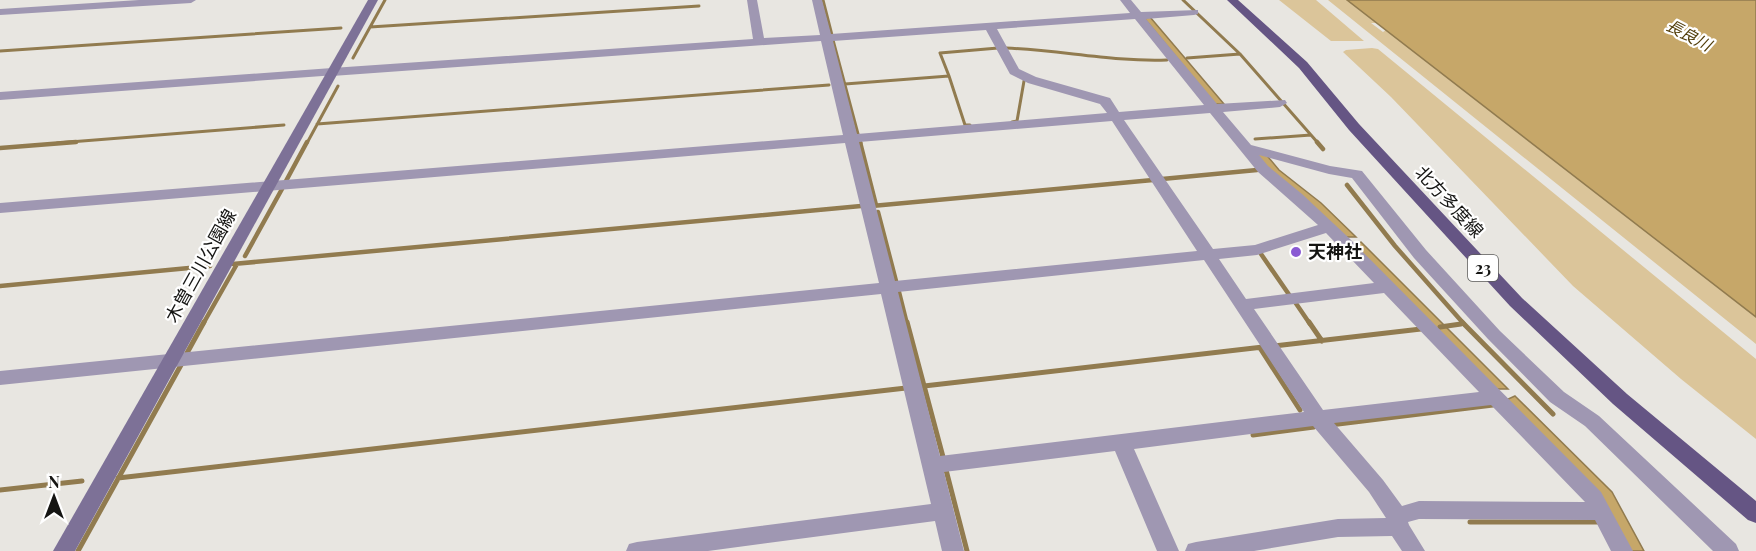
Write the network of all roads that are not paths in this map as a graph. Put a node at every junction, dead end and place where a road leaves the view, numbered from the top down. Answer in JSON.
{"nodes":[{"id":1,"x":191,"y":0,"type":"edge"},
{"id":2,"x":374,"y":0,"type":"edge"},
{"id":3,"x":753,"y":0,"type":"edge"},
{"id":4,"x":817,"y":0,"type":"edge"},
{"id":5,"x":1125,"y":0,"type":"edge"},
{"id":6,"x":1232,"y":0,"type":"edge"},
{"id":7,"x":0,"y":12,"type":"edge"},
{"id":8,"x":1194,"y":12,"type":"dead end"},
{"id":9,"x":1138,"y":16,"type":"junction"},
{"id":10,"x":990,"y":27,"type":"junction"},
{"id":11,"x":827,"y":38,"type":"junction"},
{"id":12,"x":759,"y":43,"type":"junction"},
{"id":13,"x":332,"y":72,"type":"junction"},
{"id":14,"x":0,"y":96,"type":"edge"},
{"id":15,"x":1280,"y":103,"type":"dead end"},
{"id":16,"x":1213,"y":108,"type":"junction"},
{"id":17,"x":1116,"y":116,"type":"junction"},
{"id":18,"x":850,"y":138,"type":"junction"},
{"id":19,"x":1246,"y":149,"type":"junction"},
{"id":20,"x":268,"y":186,"type":"junction"},
{"id":21,"x":0,"y":208,"type":"edge"},
{"id":22,"x":1328,"y":227,"type":"junction"},
{"id":23,"x":1207,"y":255,"type":"junction"},
{"id":24,"x":1386,"y":287,"type":"junction"},
{"id":25,"x":888,"y":288,"type":"junction"},
{"id":26,"x":1240,"y":305,"type":"junction"},
{"id":27,"x":171,"y":361,"type":"junction"},
{"id":28,"x":0,"y":378,"type":"edge"},
{"id":29,"x":1496,"y":397,"type":"junction"},
{"id":30,"x":1317,"y":417,"type":"junction"},
{"id":31,"x":1122,"y":444,"type":"junction"},
{"id":32,"x":932,"y":465,"type":"junction"},
{"id":33,"x":943,"y":511,"type":"junction"},
{"id":34,"x":1601,"y":511,"type":"junction"},
{"id":35,"x":1756,"y":514,"type":"edge"},
{"id":36,"x":1397,"y":522,"type":"junction"},
{"id":37,"x":1204,"y":550,"type":"edge"},
{"id":38,"x":64,"y":551,"type":"edge"},
{"id":39,"x":637,"y":551,"type":"edge"},
{"id":40,"x":953,"y":551,"type":"edge"},
{"id":41,"x":1168,"y":551,"type":"edge"},
{"id":42,"x":1414,"y":551,"type":"edge"},
{"id":43,"x":1622,"y":551,"type":"edge"},
{"id":44,"x":1728,"y":551,"type":"edge"}],
"edges":[{"from":1,"to":7,"type":"street"},
{"from":2,"to":13,"type":"main road","name":"木曽三川公園線"},
{"from":3,"to":12,"type":"street"},
{"from":4,"to":11,"type":"street"},
{"from":5,"to":9,"type":"street"},
{"from":6,"to":35,"type":"main road","name":"北方多度線","number":"23"},
{"from":8,"to":9,"type":"street"},
{"from":9,"to":10,"type":"street"},
{"from":9,"to":16,"type":"street"},
{"from":10,"to":11,"type":"street"},
{"from":10,"to":17,"type":"street"},
{"from":11,"to":12,"type":"street"},
{"from":11,"to":18,"type":"street"},
{"from":12,"to":13,"type":"street"},
{"from":13,"to":14,"type":"street"},
{"from":13,"to":20,"type":"main road","name":"木曽三川公園線"},
{"from":15,"to":16,"type":"street"},
{"from":16,"to":17,"type":"street"},
{"from":16,"to":19,"type":"street"},
{"from":17,"to":18,"type":"street"},
{"from":17,"to":23,"type":"street"},
{"from":18,"to":20,"type":"street"},
{"from":18,"to":25,"type":"street"},
{"from":19,"to":22,"type":"street"},
{"from":19,"to":44,"type":"street"},
{"from":20,"to":21,"type":"street"},
{"from":20,"to":27,"type":"main road","name":"木曽三川公園線"},
{"from":22,"to":23,"type":"street"},
{"from":22,"to":24,"type":"street"},
{"from":23,"to":25,"type":"street"},
{"from":23,"to":26,"type":"street"},
{"from":24,"to":26,"type":"street"},
{"from":24,"to":29,"type":"street"},
{"from":25,"to":27,"type":"street"},
{"from":25,"to":32,"type":"street"},
{"from":26,"to":30,"type":"street"},
{"from":27,"to":28,"type":"street"},
{"from":27,"to":38,"type":"main road","name":"木曽三川公園線"},
{"from":29,"to":30,"type":"street"},
{"from":29,"to":34,"type":"street"},
{"from":30,"to":31,"type":"street"},
{"from":30,"to":36,"type":"street"},
{"from":31,"to":32,"type":"street"},
{"from":31,"to":41,"type":"street"},
{"from":32,"to":33,"type":"street"},
{"from":33,"to":39,"type":"street"},
{"from":33,"to":40,"type":"street"},
{"from":34,"to":36,"type":"street"},
{"from":34,"to":43,"type":"street"},
{"from":36,"to":37,"type":"street"},
{"from":36,"to":42,"type":"street"}]}
